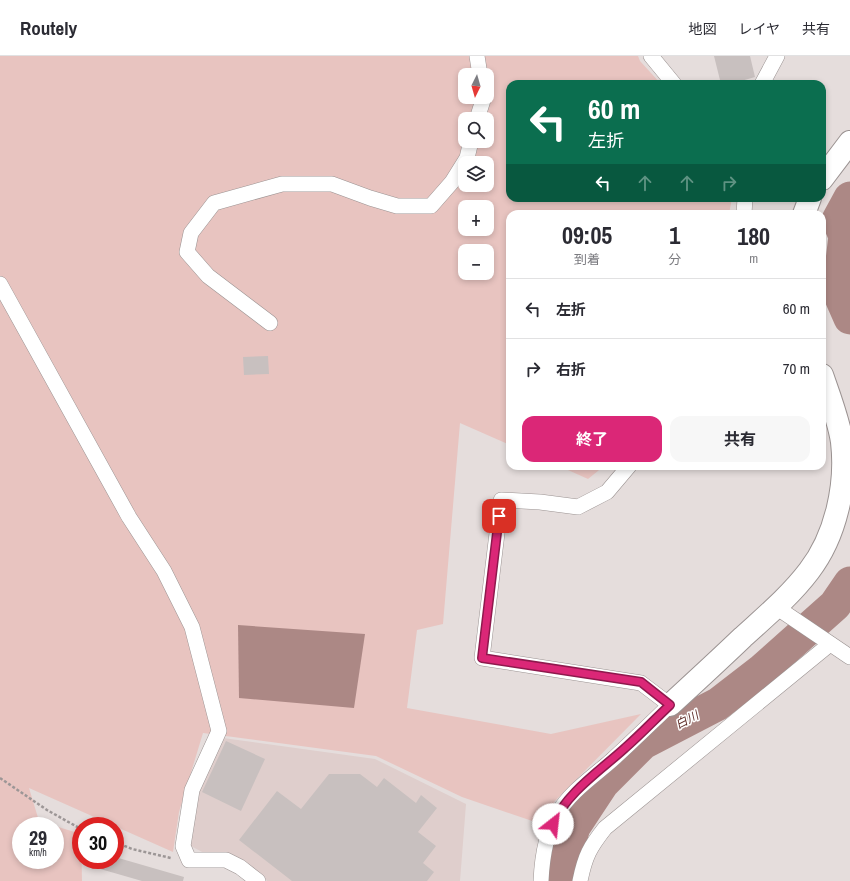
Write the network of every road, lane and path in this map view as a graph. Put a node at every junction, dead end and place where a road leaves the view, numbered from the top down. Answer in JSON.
{"nodes":[{"id":1,"x":477,"y":56,"type":"edge"},
{"id":2,"x":651,"y":56,"type":"edge"},
{"id":3,"x":777,"y":56,"type":"edge"},
{"id":4,"x":479,"y":68,"type":"edge"},
{"id":5,"x":671,"y":80,"type":"edge"},
{"id":6,"x":764,"y":80,"type":"edge"},
{"id":7,"x":850,"y":142,"type":"edge"},
{"id":8,"x":469,"y":148,"type":"edge"},
{"id":9,"x":826,"y":174,"type":"edge"},
{"id":10,"x":0,"y":284,"type":"edge"},
{"id":11,"x":270,"y":323,"type":"dead end"},
{"id":12,"x":826,"y":387,"type":"edge"},
{"id":13,"x":626,"y":470,"type":"edge"},
{"id":14,"x":776,"y":607,"type":"junction"},
{"id":15,"x":830,"y":644,"type":"junction"},
{"id":16,"x":850,"y":658,"type":"edge"},
{"id":17,"x":670,"y":705,"type":"junction"},
{"id":18,"x":0,"y":778,"type":"edge"},
{"id":19,"x":72,"y":823,"type":"edge"},
{"id":20,"x":124,"y":846,"type":"edge"},
{"id":21,"x":189,"y":860,"type":"junction"},
{"id":22,"x":258,"y":881,"type":"edge"},
{"id":23,"x":541,"y":881,"type":"edge"},
{"id":24,"x":580,"y":881,"type":"edge"}],
"edges":[{"from":1,"to":4,"type":"street"},
{"from":2,"to":5,"type":"street"},
{"from":3,"to":6,"type":"street"},
{"from":7,"to":9,"type":"street"},
{"from":8,"to":11,"type":"street"},
{"from":10,"to":21,"type":"street"},
{"from":12,"to":14,"type":"street"},
{"from":13,"to":17,"type":"street"},
{"from":14,"to":15,"type":"street"},
{"from":14,"to":17,"type":"street"},
{"from":15,"to":16,"type":"street"},
{"from":15,"to":24,"type":"street"},
{"from":17,"to":23,"type":"street"},
{"from":18,"to":19,"type":"path"},
{"from":20,"to":21,"type":"path"},
{"from":21,"to":22,"type":"street"}]}
